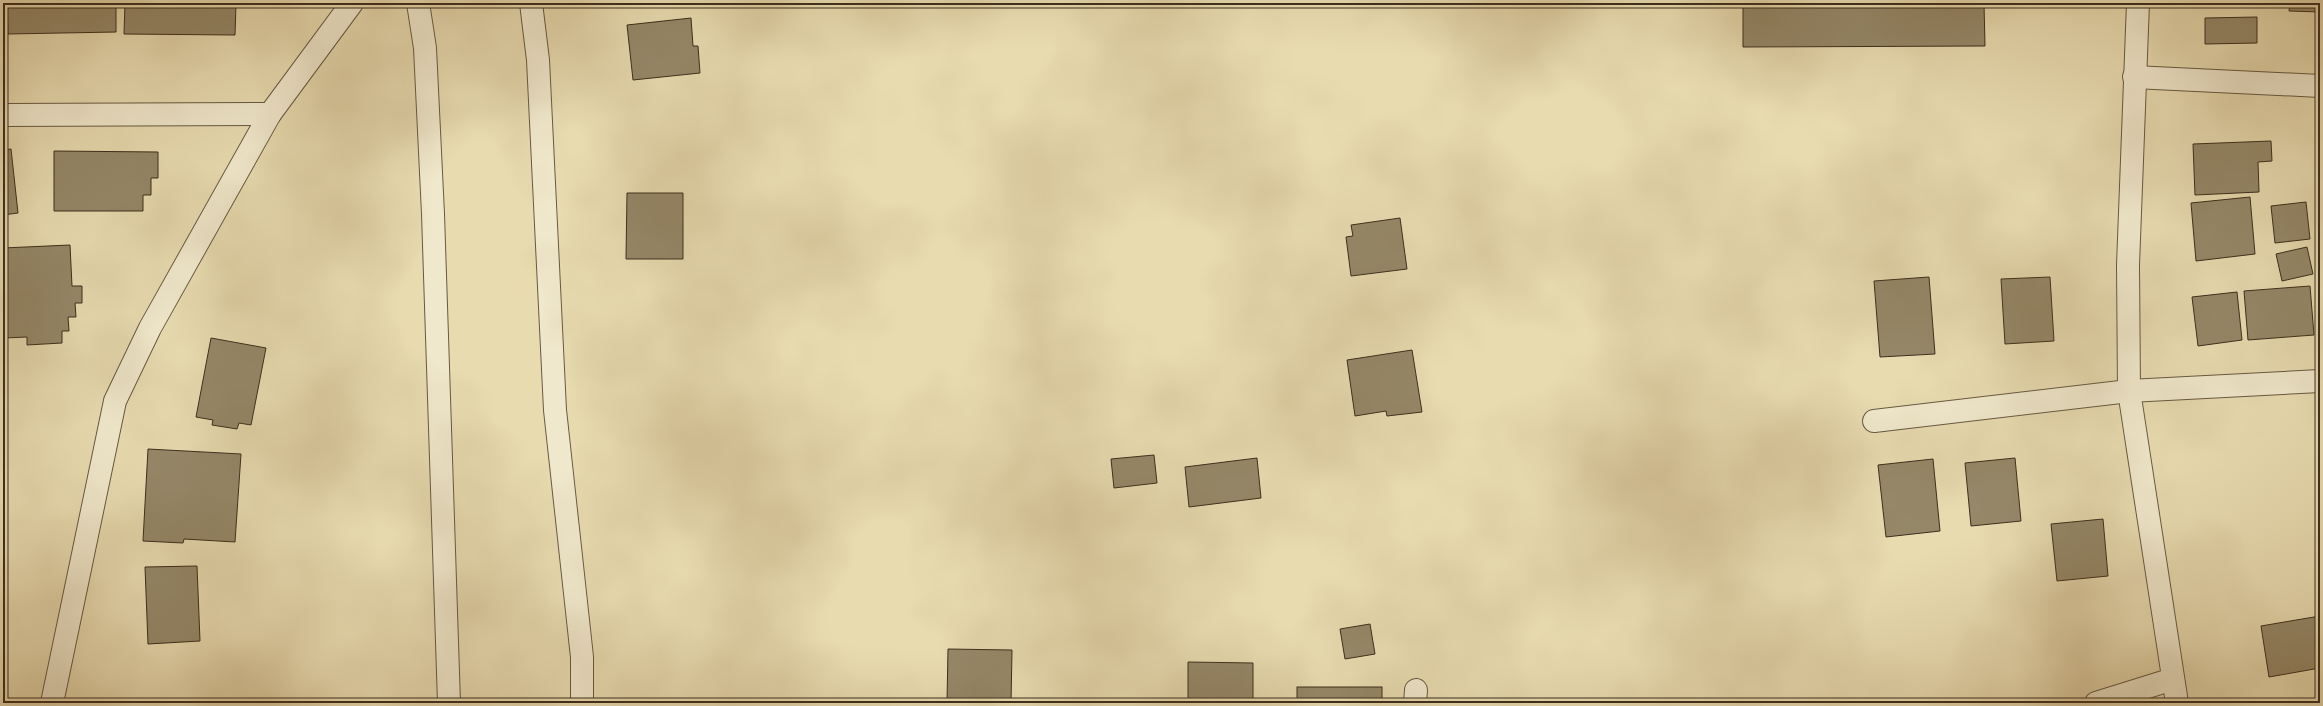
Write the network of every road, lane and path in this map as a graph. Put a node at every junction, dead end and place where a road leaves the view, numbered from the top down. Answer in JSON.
{"nodes":[{"id":1,"x":352,"y":3,"type":"edge"},
{"id":2,"x":418,"y":3,"type":"edge"},
{"id":3,"x":531,"y":3,"type":"edge"},
{"id":4,"x":2138,"y":3,"type":"edge"},
{"id":5,"x":2134,"y":78,"type":"junction"},
{"id":6,"x":2320,"y":86,"type":"edge"},
{"id":7,"x":270,"y":114,"type":"junction"},
{"id":8,"x":3,"y":115,"type":"edge"},
{"id":9,"x":2320,"y":381,"type":"edge"},
{"id":10,"x":2129,"y":391,"type":"junction"},
{"id":11,"x":1874,"y":420,"type":"dead end"},
{"id":12,"x":2173,"y":679,"type":"junction"},
{"id":13,"x":52,"y":703,"type":"edge"},
{"id":14,"x":449,"y":703,"type":"edge"},
{"id":15,"x":582,"y":703,"type":"edge"},
{"id":16,"x":2096,"y":703,"type":"edge"},
{"id":17,"x":2177,"y":703,"type":"edge"}],
"edges":[{"from":1,"to":7,"type":"street"},
{"from":2,"to":14,"type":"street"},
{"from":3,"to":15,"type":"street"},
{"from":4,"to":5,"type":"street"},
{"from":5,"to":6,"type":"street"},
{"from":5,"to":10,"type":"street"},
{"from":7,"to":8,"type":"street"},
{"from":7,"to":13,"type":"street"},
{"from":9,"to":10,"type":"street"},
{"from":10,"to":11,"type":"street"},
{"from":10,"to":12,"type":"street"},
{"from":12,"to":16,"type":"street"},
{"from":12,"to":17,"type":"street"}]}
